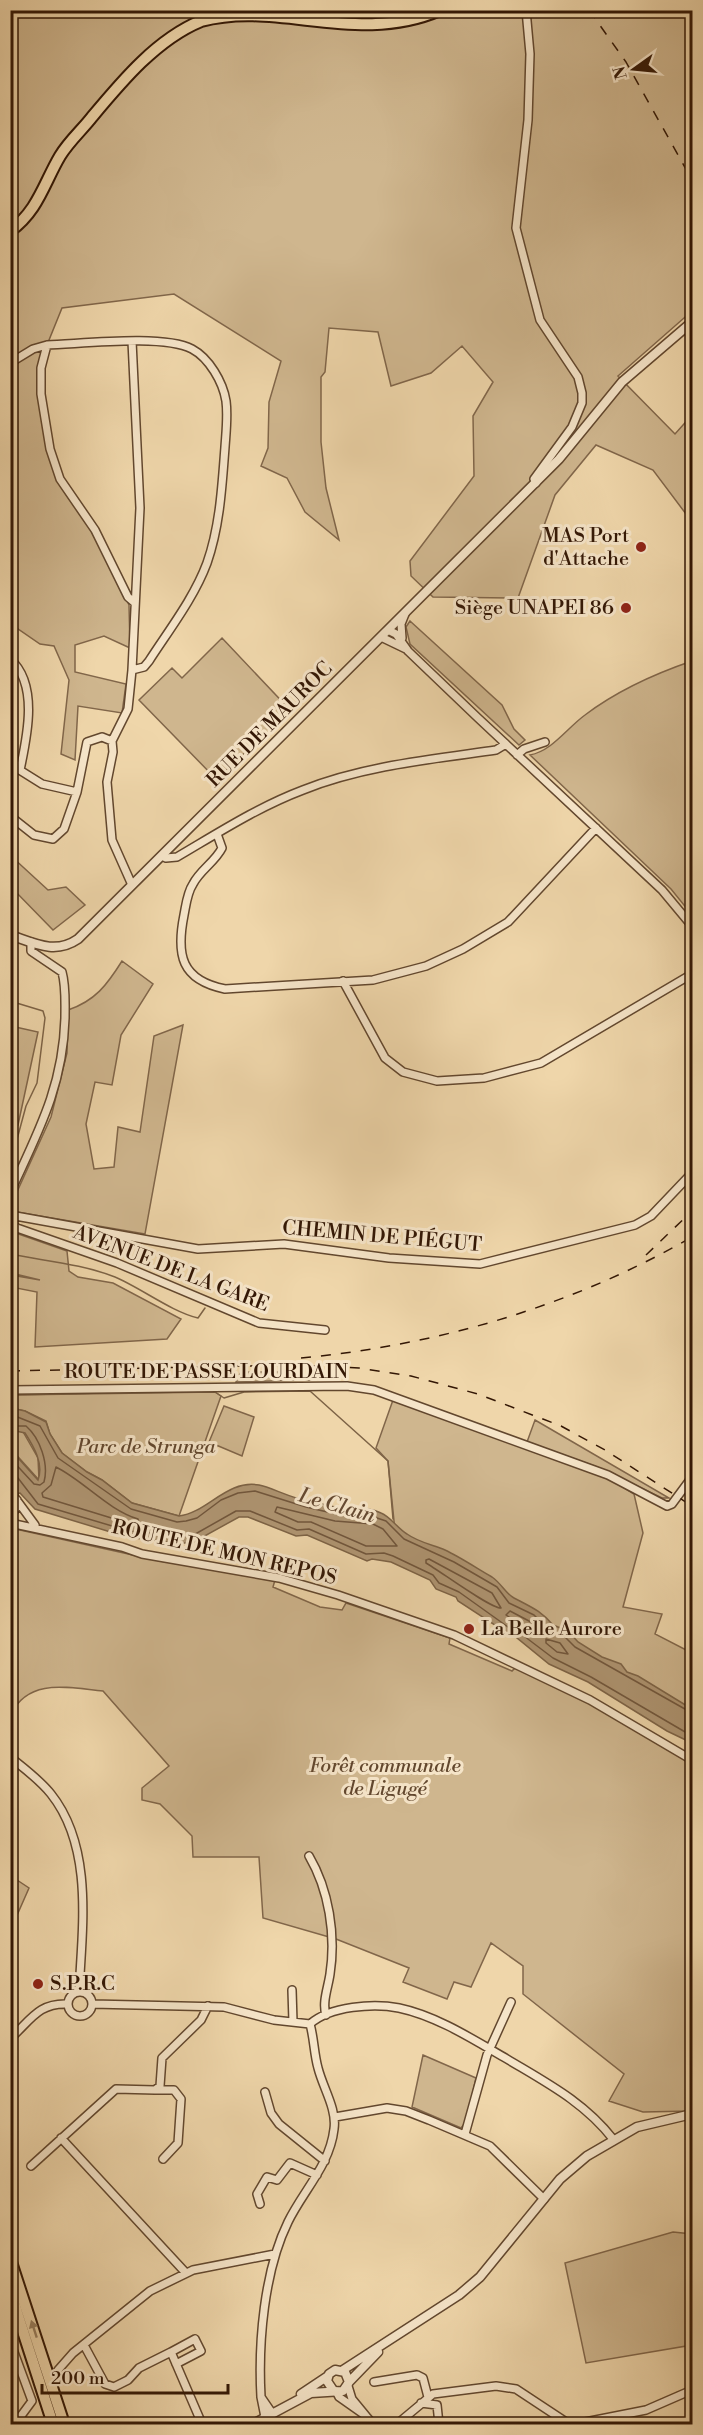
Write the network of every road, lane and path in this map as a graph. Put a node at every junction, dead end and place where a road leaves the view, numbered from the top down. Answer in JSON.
{"nodes":[{"id":1,"x":440,"y":10,"type":"edge"},
{"id":2,"x":526,"y":10,"type":"edge"},
{"id":3,"x":10,"y":231,"type":"edge"},
{"id":4,"x":693,"y":322,"type":"edge"},
{"id":5,"x":132,"y":341,"type":"junction"},
{"id":6,"x":47,"y":345,"type":"junction"},
{"id":7,"x":10,"y":363,"type":"edge"},
{"id":8,"x":536,"y":483,"type":"junction"},
{"id":9,"x":135,"y":603,"type":"junction"},
{"id":10,"x":405,"y":614,"type":"junction"},
{"id":11,"x":388,"y":630,"type":"junction"},
{"id":12,"x":381,"y":637,"type":"junction"},
{"id":13,"x":402,"y":641,"type":"junction"},
{"id":14,"x":408,"y":651,"type":"junction"},
{"id":15,"x":10,"y":659,"type":"edge"},
{"id":16,"x":132,"y":670,"type":"junction"},
{"id":17,"x":112,"y":741,"type":"junction"},
{"id":18,"x":545,"y":742,"type":"dead end"},
{"id":19,"x":506,"y":744,"type":"junction"},
{"id":20,"x":517,"y":755,"type":"junction"},
{"id":21,"x":10,"y":764,"type":"edge"},
{"id":22,"x":20,"y":770,"type":"junction"},
{"id":23,"x":77,"y":792,"type":"junction"},
{"id":24,"x":10,"y":816,"type":"edge"},
{"id":25,"x":597,"y":828,"type":"junction"},
{"id":26,"x":217,"y":834,"type":"junction"},
{"id":27,"x":162,"y":856,"type":"junction"},
{"id":28,"x":132,"y":885,"type":"junction"},
{"id":29,"x":693,"y":926,"type":"edge"},
{"id":30,"x":10,"y":935,"type":"edge"},
{"id":31,"x":30,"y":942,"type":"junction"},
{"id":32,"x":693,"y":974,"type":"edge"},
{"id":33,"x":343,"y":981,"type":"junction"},
{"id":34,"x":693,"y":1173,"type":"edge"},
{"id":35,"x":10,"y":1193,"type":"edge"},
{"id":36,"x":10,"y":1215,"type":"edge"},
{"id":37,"x":10,"y":1222,"type":"edge"},
{"id":38,"x":325,"y":1330,"type":"dead end"},
{"id":39,"x":10,"y":1390,"type":"edge"},
{"id":40,"x":693,"y":1477,"type":"edge"},
{"id":41,"x":10,"y":1491,"type":"edge"},
{"id":42,"x":17,"y":1500,"type":"junction"},
{"id":43,"x":10,"y":1517,"type":"edge"},
{"id":44,"x":14,"y":1523,"type":"edge"},
{"id":45,"x":37,"y":1527,"type":"junction"},
{"id":46,"x":10,"y":1757,"type":"edge"},
{"id":47,"x":693,"y":1760,"type":"edge"},
{"id":48,"x":309,"y":1856,"type":"dead end"},
{"id":49,"x":292,"y":1990,"type":"dead end"},
{"id":50,"x":79,"y":1992,"type":"junction"},
{"id":51,"x":511,"y":2002,"type":"dead end"},
{"id":52,"x":68,"y":2004,"type":"junction"},
{"id":53,"x":92,"y":2004,"type":"junction"},
{"id":54,"x":208,"y":2006,"type":"junction"},
{"id":55,"x":326,"y":2015,"type":"junction"},
{"id":56,"x":293,"y":2022,"type":"junction"},
{"id":57,"x":310,"y":2024,"type":"junction"},
{"id":58,"x":10,"y":2034,"type":"edge"},
{"id":59,"x":489,"y":2048,"type":"junction"},
{"id":60,"x":155,"y":2090,"type":"junction"},
{"id":61,"x":265,"y":2092,"type":"dead end"},
{"id":62,"x":693,"y":2114,"type":"edge"},
{"id":63,"x":335,"y":2117,"type":"junction"},
{"id":64,"x":465,"y":2134,"type":"junction"},
{"id":65,"x":61,"y":2138,"type":"junction"},
{"id":66,"x":613,"y":2139,"type":"junction"},
{"id":67,"x":163,"y":2159,"type":"dead end"},
{"id":68,"x":325,"y":2161,"type":"junction"},
{"id":69,"x":31,"y":2166,"type":"dead end"},
{"id":70,"x":317,"y":2175,"type":"junction"},
{"id":71,"x":544,"y":2199,"type":"junction"},
{"id":72,"x":260,"y":2204,"type":"dead end"},
{"id":73,"x":274,"y":2254,"type":"junction"},
{"id":74,"x":10,"y":2259,"type":"edge"},
{"id":75,"x":185,"y":2272,"type":"junction"},
{"id":76,"x":10,"y":2291,"type":"edge"},
{"id":77,"x":393,"y":2338,"type":"junction"},
{"id":78,"x":11,"y":2344,"type":"edge"},
{"id":79,"x":84,"y":2345,"type":"junction"},
{"id":80,"x":171,"y":2352,"type":"junction"},
{"id":81,"x":176,"y":2364,"type":"junction"},
{"id":82,"x":58,"y":2370,"type":"dead end"},
{"id":83,"x":343,"y":2370,"type":"junction"},
{"id":84,"x":328,"y":2376,"type":"junction"},
{"id":85,"x":374,"y":2382,"type":"dead end"},
{"id":86,"x":349,"y":2384,"type":"junction"},
{"id":87,"x":693,"y":2390,"type":"edge"},
{"id":88,"x":334,"y":2391,"type":"junction"},
{"id":89,"x":428,"y":2397,"type":"junction"},
{"id":90,"x":288,"y":2403,"type":"junction"},
{"id":91,"x":421,"y":2403,"type":"junction"},
{"id":92,"x":268,"y":2415,"type":"junction"},
{"id":93,"x":366,"y":2416,"type":"junction"},
{"id":94,"x":52,"y":2420,"type":"edge"},
{"id":95,"x":15,"y":2424,"type":"edge"},
{"id":96,"x":58,"y":2424,"type":"edge"},
{"id":97,"x":64,"y":2424,"type":"edge"},
{"id":98,"x":202,"y":2424,"type":"edge"},
{"id":99,"x":253,"y":2424,"type":"edge"},
{"id":100,"x":373,"y":2424,"type":"edge"},
{"id":101,"x":398,"y":2424,"type":"edge"},
{"id":102,"x":439,"y":2424,"type":"edge"},
{"id":103,"x":568,"y":2424,"type":"edge"},
{"id":104,"x":575,"y":2424,"type":"edge"}],
"edges":[{"from":1,"to":3,"type":"main road"},
{"from":2,"to":8,"type":"street"},
{"from":4,"to":8,"type":"street","name":"RUE DE MAUROC"},
{"from":5,"to":6,"type":"street"},
{"from":5,"to":9,"type":"street"},
{"from":5,"to":16,"type":"street"},
{"from":6,"to":7,"type":"street"},
{"from":6,"to":9,"type":"street"},
{"from":8,"to":10,"type":"street","name":"RUE DE MAUROC"},
{"from":9,"to":16,"type":"street"},
{"from":10,"to":11,"type":"street","name":"RUE DE MAUROC"},
{"from":10,"to":13,"type":"street"},
{"from":11,"to":12,"type":"street","name":"RUE DE MAUROC"},
{"from":11,"to":13,"type":"street"},
{"from":12,"to":14,"type":"street"},
{"from":12,"to":27,"type":"street","name":"RUE DE MAUROC"},
{"from":13,"to":14,"type":"street"},
{"from":14,"to":19,"type":"street"},
{"from":15,"to":22,"type":"street"},
{"from":16,"to":17,"type":"street"},
{"from":17,"to":23,"type":"street"},
{"from":17,"to":28,"type":"street"},
{"from":18,"to":20,"type":"street"},
{"from":19,"to":20,"type":"street"},
{"from":19,"to":26,"type":"street"},
{"from":20,"to":25,"type":"street"},
{"from":21,"to":22,"type":"street"},
{"from":22,"to":23,"type":"street"},
{"from":23,"to":24,"type":"street"},
{"from":25,"to":29,"type":"street"},
{"from":25,"to":33,"type":"street"},
{"from":26,"to":27,"type":"street"},
{"from":26,"to":33,"type":"street"},
{"from":27,"to":28,"type":"street","name":"RUE DE MAUROC"},
{"from":28,"to":31,"type":"street","name":"RUE DE MAUROC"},
{"from":30,"to":31,"type":"street","name":"RUE DE MAUROC"},
{"from":31,"to":35,"type":"street"},
{"from":32,"to":33,"type":"street"},
{"from":34,"to":36,"type":"street","name":"CHEMIN DE PIÉGUT"},
{"from":37,"to":38,"type":"street","name":"AVENUE DE LA GARE"},
{"from":39,"to":40,"type":"street","name":"ROUTE DE PASSE LOURDAIN"},
{"from":41,"to":42,"type":"street"},
{"from":42,"to":43,"type":"street"},
{"from":42,"to":44,"type":"street"},
{"from":42,"to":45,"type":"street"},
{"from":44,"to":45,"type":"street","name":"ROUTE DE MON REPOS"},
{"from":45,"to":47,"type":"street","name":"ROUTE DE MON REPOS"},
{"from":46,"to":50,"type":"street"},
{"from":48,"to":55,"type":"street"},
{"from":49,"to":56,"type":"street"},
{"from":50,"to":52,"type":"street"},
{"from":50,"to":53,"type":"street"},
{"from":51,"to":59,"type":"street"},
{"from":52,"to":53,"type":"street"},
{"from":52,"to":58,"type":"street"},
{"from":53,"to":54,"type":"street"},
{"from":54,"to":56,"type":"street"},
{"from":54,"to":60,"type":"street"},
{"from":55,"to":57,"type":"street"},
{"from":55,"to":59,"type":"street"},
{"from":56,"to":57,"type":"street"},
{"from":57,"to":63,"type":"street"},
{"from":59,"to":64,"type":"street"},
{"from":59,"to":66,"type":"street"},
{"from":60,"to":65,"type":"street"},
{"from":60,"to":67,"type":"street"},
{"from":61,"to":68,"type":"street"},
{"from":62,"to":66,"type":"street"},
{"from":63,"to":64,"type":"street"},
{"from":63,"to":68,"type":"street"},
{"from":64,"to":71,"type":"street"},
{"from":65,"to":69,"type":"street"},
{"from":65,"to":75,"type":"street"},
{"from":66,"to":71,"type":"street"},
{"from":68,"to":70,"type":"street"},
{"from":70,"to":72,"type":"street"},
{"from":70,"to":73,"type":"street"},
{"from":71,"to":77,"type":"street"},
{"from":73,"to":75,"type":"street"},
{"from":73,"to":92,"type":"street"},
{"from":97,"to":74,"type":"main road","one_way":true},
{"from":75,"to":79,"type":"street"},
{"from":76,"to":94,"type":"main road"},
{"from":77,"to":83,"type":"street"},
{"from":77,"to":86,"type":"street"},
{"from":78,"to":95,"type":"street"},
{"from":79,"to":80,"type":"street"},
{"from":79,"to":82,"type":"street"},
{"from":80,"to":81,"type":"street"},
{"from":80,"to":81,"type":"street"},
{"from":81,"to":98,"type":"street"},
{"from":83,"to":84,"type":"street"},
{"from":83,"to":86,"type":"street"},
{"from":84,"to":88,"type":"street"},
{"from":84,"to":90,"type":"street"},
{"from":85,"to":89,"type":"street"},
{"from":86,"to":88,"type":"street"},
{"from":86,"to":93,"type":"street"},
{"from":87,"to":104,"type":"street"},
{"from":88,"to":90,"type":"street"},
{"from":88,"to":93,"type":"street"},
{"from":89,"to":91,"type":"street"},
{"from":89,"to":103,"type":"street"},
{"from":90,"to":92,"type":"street"},
{"from":91,"to":101,"type":"street"},
{"from":91,"to":102,"type":"street"},
{"from":92,"to":99,"type":"street"},
{"from":93,"to":100,"type":"street"},
{"from":94,"to":96,"type":"main road"}]}
